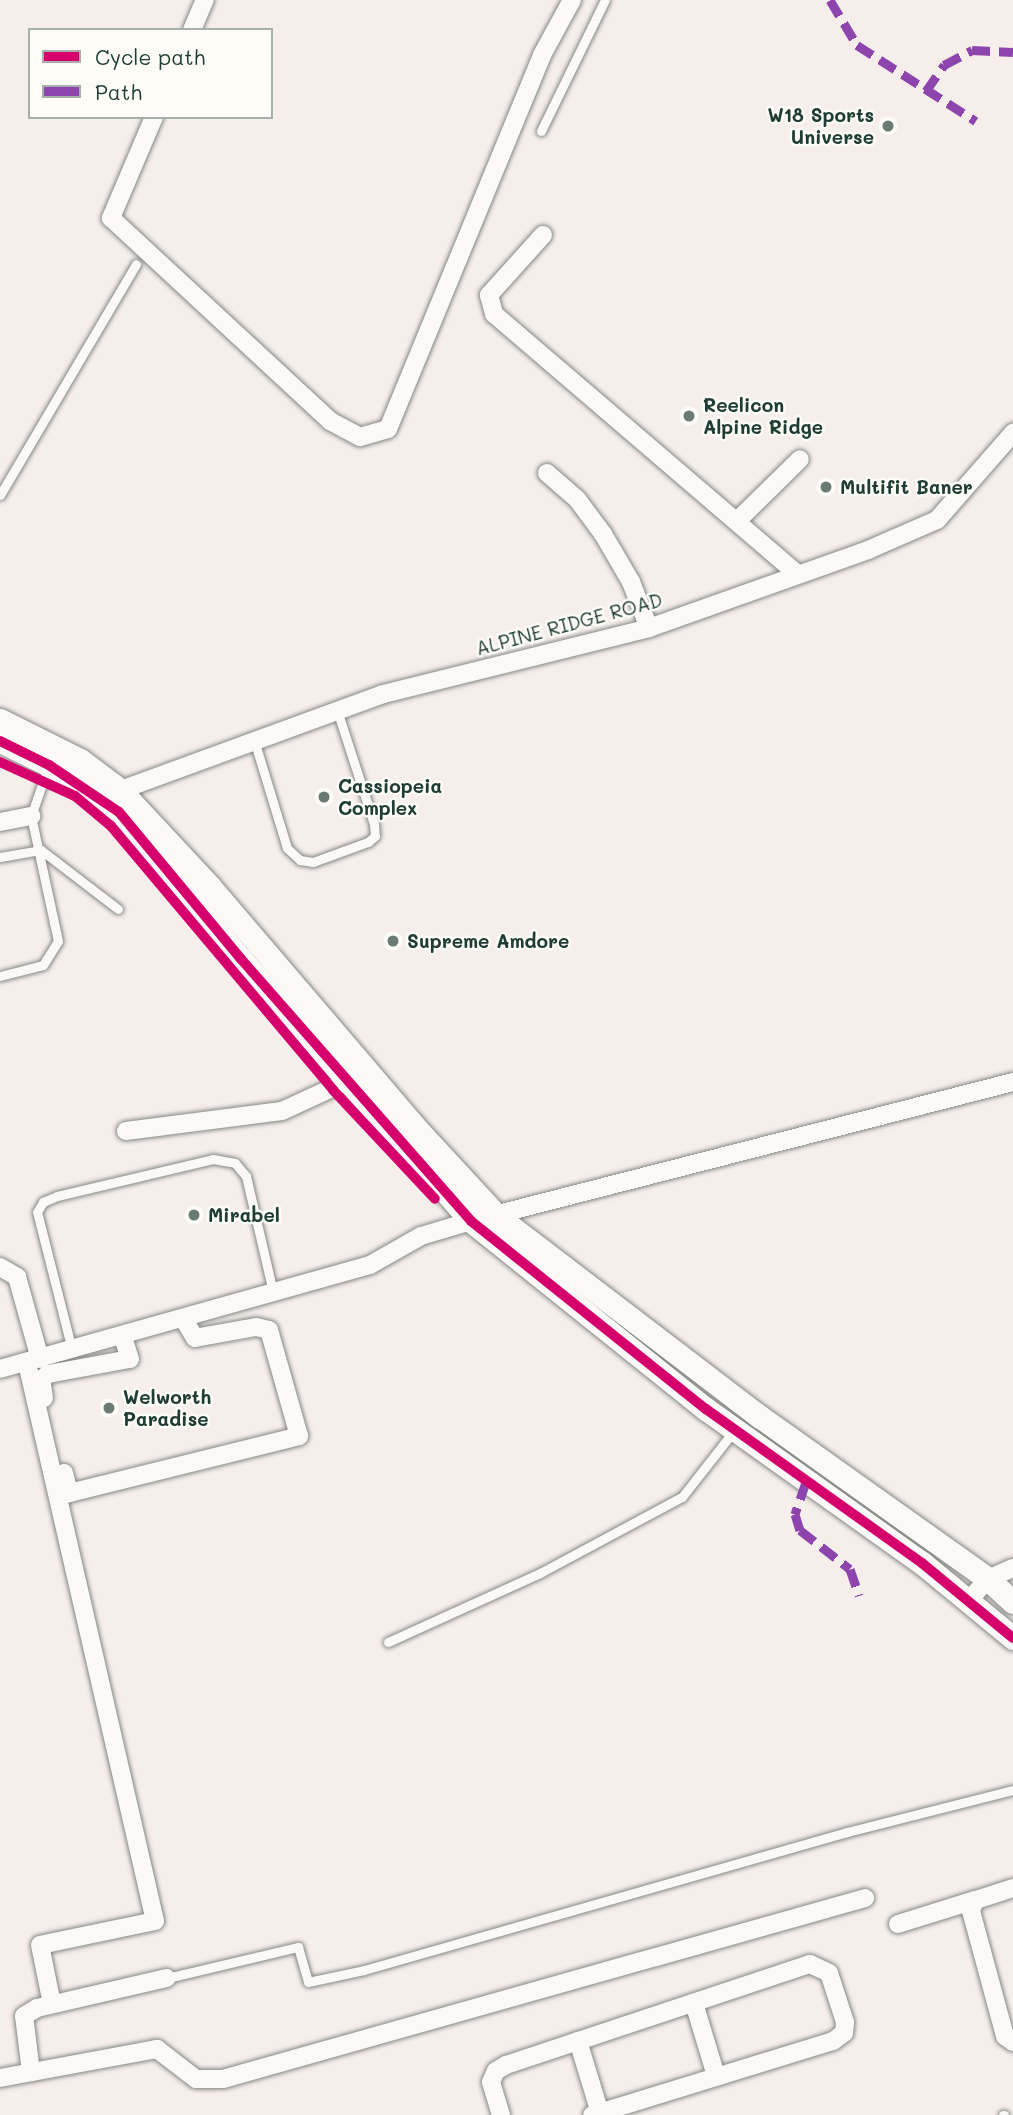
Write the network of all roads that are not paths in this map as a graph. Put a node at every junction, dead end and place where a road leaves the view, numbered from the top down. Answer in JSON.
{"nodes":[{"id":1,"x":205,"y":0,"type":"edge"},
{"id":2,"x":572,"y":0,"type":"edge"},
{"id":3,"x":605,"y":0,"type":"edge"},
{"id":4,"x":193,"y":28,"type":"edge"},
{"id":5,"x":153,"y":119,"type":"edge"},
{"id":6,"x":541,"y":131,"type":"dead end"},
{"id":7,"x":544,"y":235,"type":"dead end"},
{"id":8,"x":136,"y":264,"type":"dead end"},
{"id":9,"x":1013,"y":433,"type":"edge"},
{"id":10,"x":800,"y":459,"type":"dead end"},
{"id":11,"x":547,"y":473,"type":"dead end"},
{"id":12,"x":0,"y":495,"type":"edge"},
{"id":13,"x":737,"y":522,"type":"junction"},
{"id":14,"x":797,"y":574,"type":"junction"},
{"id":15,"x":649,"y":628,"type":"junction"},
{"id":16,"x":337,"y":710,"type":"junction"},
{"id":17,"x":0,"y":720,"type":"edge"},
{"id":18,"x":254,"y":740,"type":"junction"},
{"id":19,"x":0,"y":741,"type":"edge"},
{"id":20,"x":53,"y":755,"type":"junction"},
{"id":21,"x":110,"y":794,"type":"junction"},
{"id":22,"x":31,"y":816,"type":"junction"},
{"id":23,"x":0,"y":822,"type":"edge"},
{"id":24,"x":41,"y":850,"type":"junction"},
{"id":25,"x":0,"y":857,"type":"edge"},
{"id":26,"x":118,"y":909,"type":"dead end"},
{"id":27,"x":0,"y":976,"type":"edge"},
{"id":28,"x":367,"y":1070,"type":"junction"},
{"id":29,"x":1013,"y":1082,"type":"edge"},
{"id":30,"x":347,"y":1083,"type":"junction"},
{"id":31,"x":126,"y":1131,"type":"dead end"},
{"id":32,"x":497,"y":1216,"type":"junction"},
{"id":33,"x":471,"y":1221,"type":"junction"},
{"id":34,"x":0,"y":1267,"type":"edge"},
{"id":35,"x":273,"y":1292,"type":"junction"},
{"id":36,"x":183,"y":1318,"type":"junction"},
{"id":37,"x":121,"y":1335,"type":"junction"},
{"id":38,"x":72,"y":1350,"type":"junction"},
{"id":39,"x":34,"y":1361,"type":"junction"},
{"id":40,"x":0,"y":1369,"type":"edge"},
{"id":41,"x":735,"y":1429,"type":"junction"},
{"id":42,"x":1013,"y":1568,"type":"edge"},
{"id":43,"x":988,"y":1579,"type":"junction"},
{"id":44,"x":970,"y":1599,"type":"junction"},
{"id":45,"x":1013,"y":1602,"type":"edge"},
{"id":46,"x":1013,"y":1638,"type":"edge"},
{"id":47,"x":388,"y":1642,"type":"dead end"},
{"id":48,"x":1013,"y":1790,"type":"edge"},
{"id":49,"x":1013,"y":1888,"type":"edge"},
{"id":50,"x":865,"y":1898,"type":"dead end"},
{"id":51,"x":975,"y":1900,"type":"junction"},
{"id":52,"x":898,"y":1924,"type":"dead end"},
{"id":53,"x":167,"y":1978,"type":"joint"},
{"id":54,"x":694,"y":2003,"type":"junction"},
{"id":55,"x":52,"y":2004,"type":"junction"},
{"id":56,"x":578,"y":2041,"type":"junction"},
{"id":57,"x":1013,"y":2042,"type":"edge"},
{"id":58,"x":31,"y":2072,"type":"junction"},
{"id":59,"x":716,"y":2076,"type":"junction"},
{"id":60,"x":0,"y":2078,"type":"edge"},
{"id":61,"x":596,"y":2114,"type":"edge"},
{"id":62,"x":501,"y":2115,"type":"edge"}],
"edges":[{"from":1,"to":4,"type":"street"},
{"from":2,"to":5,"type":"street"},
{"from":3,"to":6,"type":"lane"},
{"from":7,"to":13,"type":"street"},
{"from":8,"to":12,"type":"lane"},
{"from":9,"to":14,"type":"street","name":"ALPINE RIDGE ROAD"},
{"from":10,"to":13,"type":"street"},
{"from":11,"to":15,"type":"street"},
{"from":13,"to":14,"type":"street"},
{"from":14,"to":15,"type":"street","name":"ALPINE RIDGE ROAD"},
{"from":15,"to":16,"type":"street","name":"ALPINE RIDGE ROAD"},
{"from":16,"to":18,"type":"street","name":"ALPINE RIDGE ROAD"},
{"from":16,"to":18,"type":"lane"},
{"from":17,"to":20,"type":"street"},
{"from":18,"to":21,"type":"street","name":"ALPINE RIDGE ROAD"},
{"from":19,"to":20,"type":"street"},
{"from":20,"to":21,"type":"street"},
{"from":20,"to":22,"type":"lane"},
{"from":21,"to":28,"type":"street"},
{"from":21,"to":30,"type":"street"},
{"from":22,"to":23,"type":"street"},
{"from":22,"to":24,"type":"lane"},
{"from":24,"to":25,"type":"lane"},
{"from":24,"to":26,"type":"lane"},
{"from":24,"to":27,"type":"lane"},
{"from":28,"to":30,"type":"street"},
{"from":28,"to":32,"type":"street"},
{"from":29,"to":32,"type":"street"},
{"from":30,"to":31,"type":"street"},
{"from":30,"to":33,"type":"street"},
{"from":32,"to":33,"type":"street"},
{"from":32,"to":43,"type":"street"},
{"from":33,"to":35,"type":"street"},
{"from":33,"to":41,"type":"street"},
{"from":34,"to":39,"type":"street"},
{"from":35,"to":36,"type":"street"},
{"from":35,"to":38,"type":"lane"},
{"from":36,"to":37,"type":"street"},
{"from":36,"to":37,"type":"street"},
{"from":37,"to":38,"type":"street"},
{"from":38,"to":39,"type":"street"},
{"from":39,"to":40,"type":"street"},
{"from":39,"to":55,"type":"street"},
{"from":41,"to":44,"type":"street"},
{"from":41,"to":47,"type":"lane"},
{"from":42,"to":43,"type":"street"},
{"from":43,"to":44,"type":"street"},
{"from":43,"to":45,"type":"street"},
{"from":44,"to":46,"type":"street"},
{"from":48,"to":53,"type":"lane"},
{"from":49,"to":51,"type":"street"},
{"from":50,"to":58,"type":"street"},
{"from":51,"to":52,"type":"street"},
{"from":51,"to":57,"type":"street"},
{"from":53,"to":55,"type":"street"},
{"from":54,"to":56,"type":"street"},
{"from":54,"to":59,"type":"street"},
{"from":54,"to":59,"type":"street"},
{"from":55,"to":58,"type":"street"},
{"from":56,"to":61,"type":"street"},
{"from":56,"to":62,"type":"street"},
{"from":58,"to":60,"type":"street"},
{"from":59,"to":61,"type":"street"}]}
